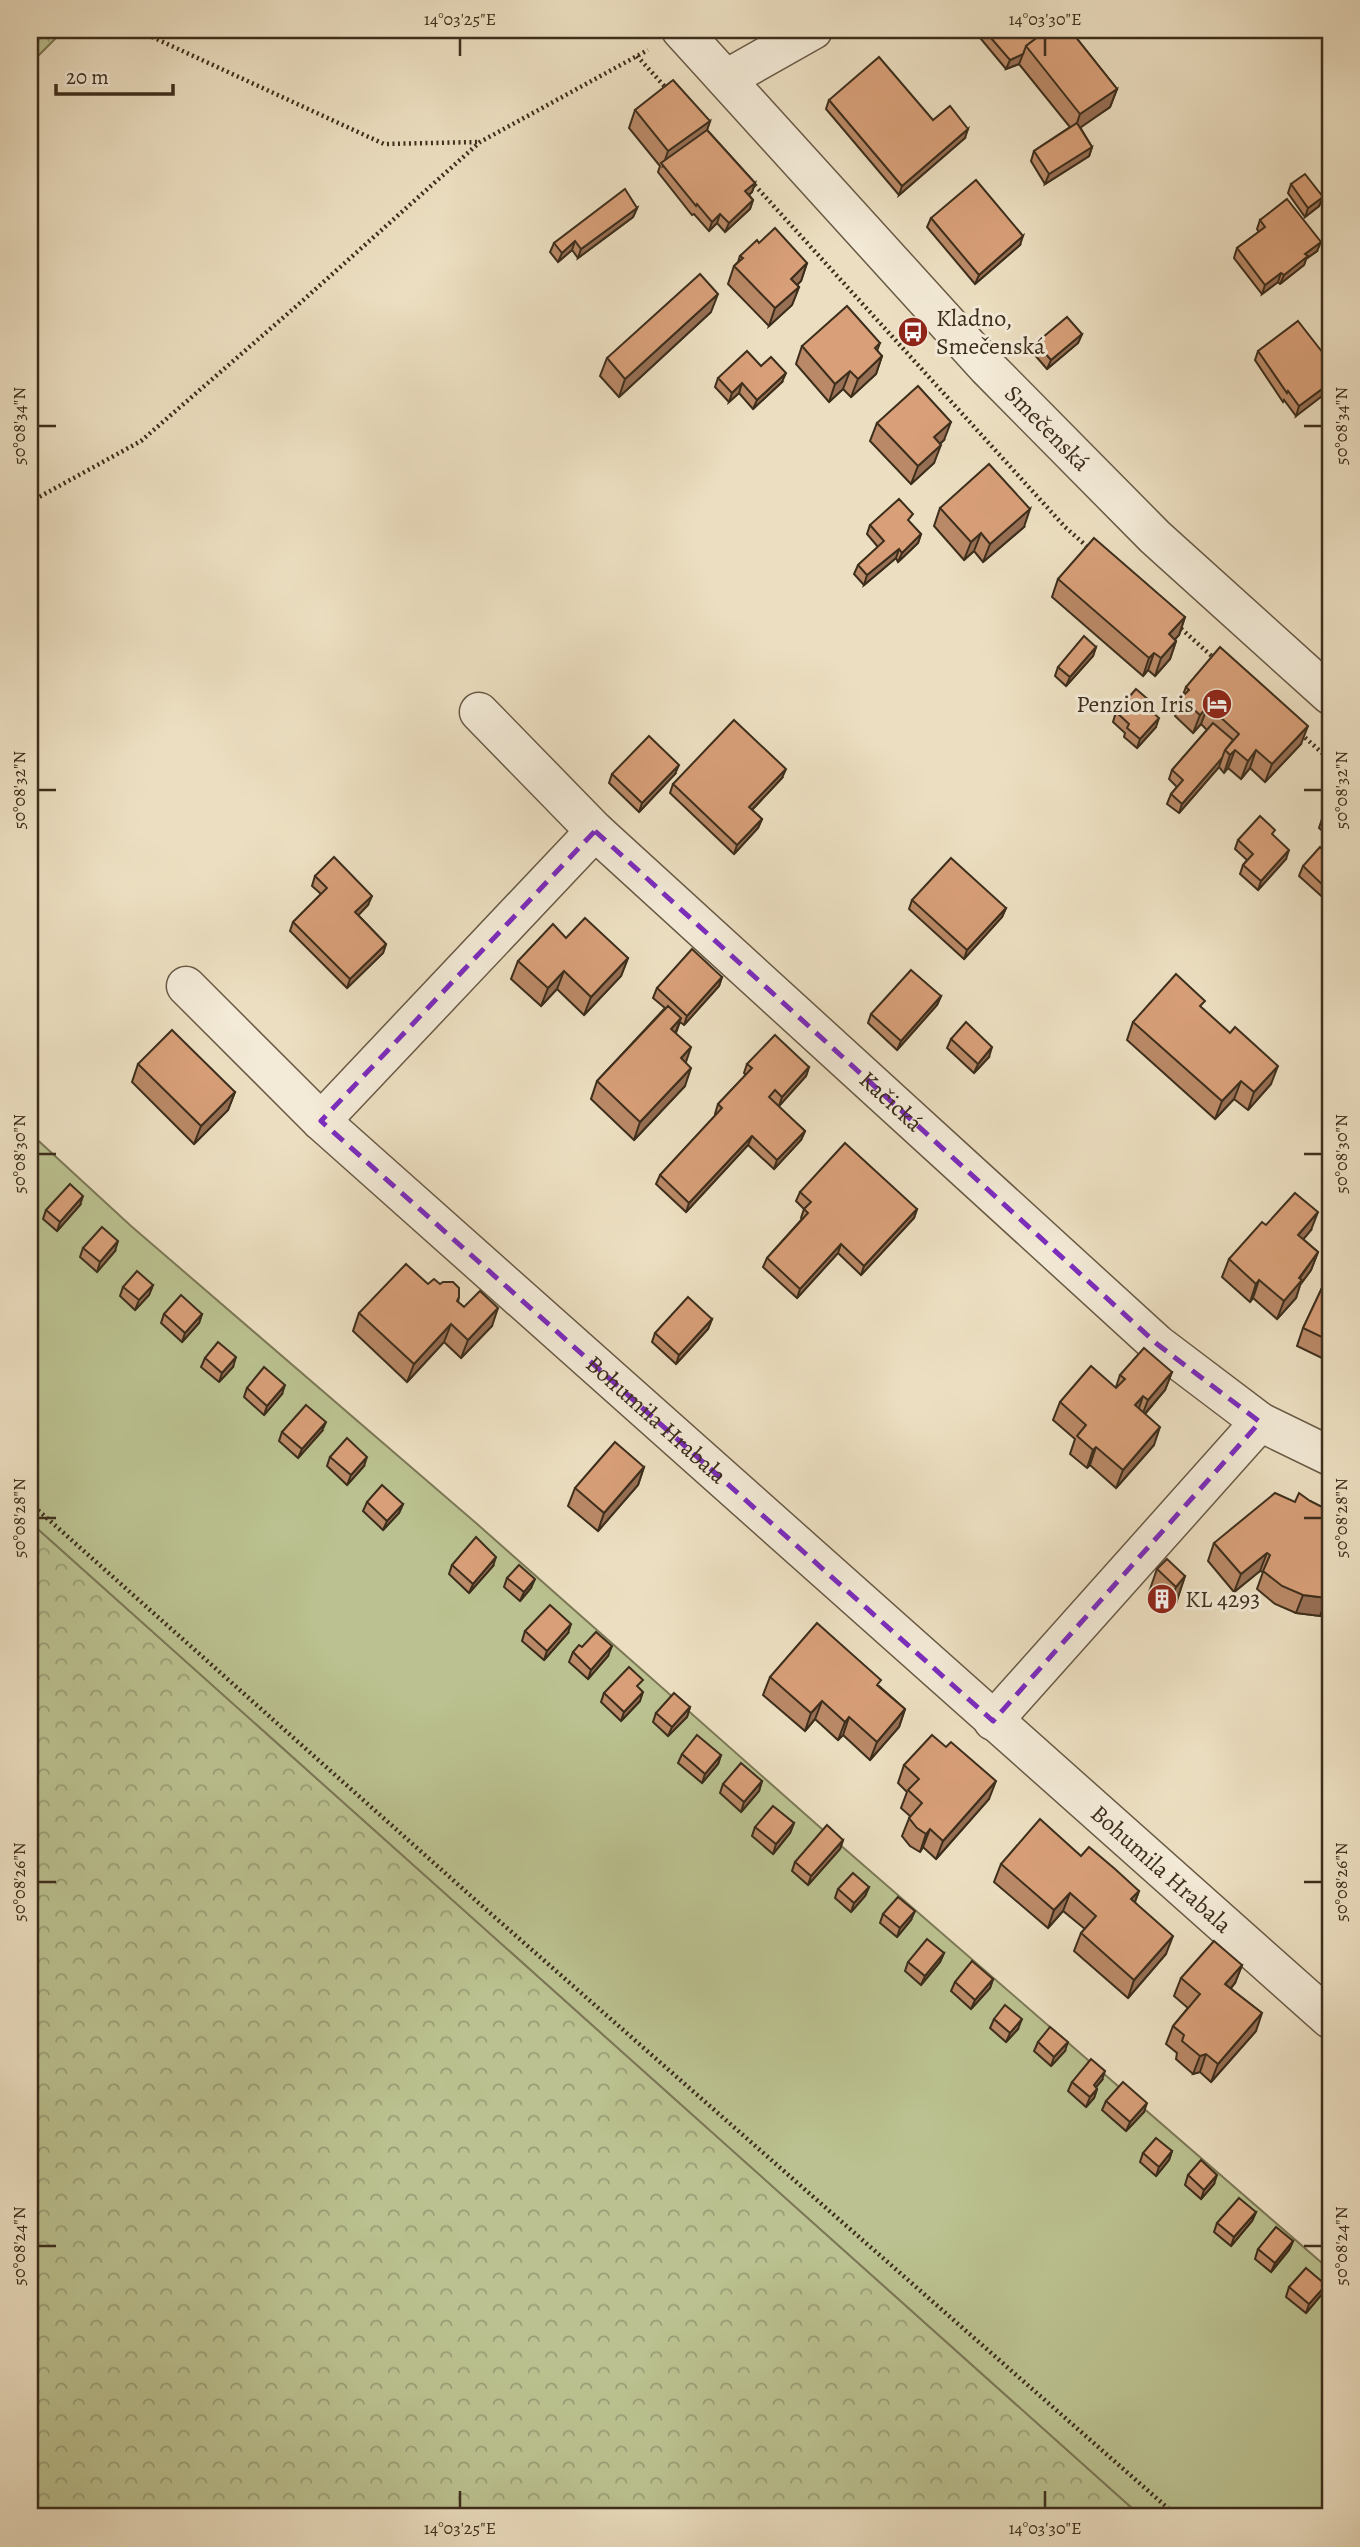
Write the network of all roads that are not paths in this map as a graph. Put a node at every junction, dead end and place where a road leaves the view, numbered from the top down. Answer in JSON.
{"nodes":[{"id":1,"x":813,"y":30,"type":"edge"},
{"id":2,"x":682,"y":31,"type":"edge"},
{"id":3,"x":726,"y":79,"type":"junction"},
{"id":4,"x":1330,"y":695,"type":"edge"},
{"id":5,"x":480,"y":712,"type":"dead end"},
{"id":6,"x":595,"y":831,"type":"junction"},
{"id":7,"x":186,"y":986,"type":"dead end"},
{"id":8,"x":321,"y":1121,"type":"junction"},
{"id":9,"x":1260,"y":1422,"type":"junction"},
{"id":10,"x":1330,"y":1455,"type":"edge"},
{"id":11,"x":993,"y":1721,"type":"junction"},
{"id":12,"x":1330,"y":2019,"type":"edge"}],
"edges":[{"from":1,"to":3,"type":"street"},
{"from":2,"to":3,"type":"street","name":"Smečenská"},
{"from":3,"to":4,"type":"street","name":"Smečenská"},
{"from":5,"to":6,"type":"street","name":"Kačická"},
{"from":6,"to":8,"type":"street"},
{"from":6,"to":9,"type":"street","name":"Kačická"},
{"from":7,"to":8,"type":"street","name":"Bohumila Hrabala"},
{"from":8,"to":11,"type":"street","name":"Bohumila Hrabala"},
{"from":9,"to":10,"type":"street","name":"Kačická"},
{"from":9,"to":11,"type":"street"},
{"from":11,"to":12,"type":"street","name":"Bohumila Hrabala"}]}
